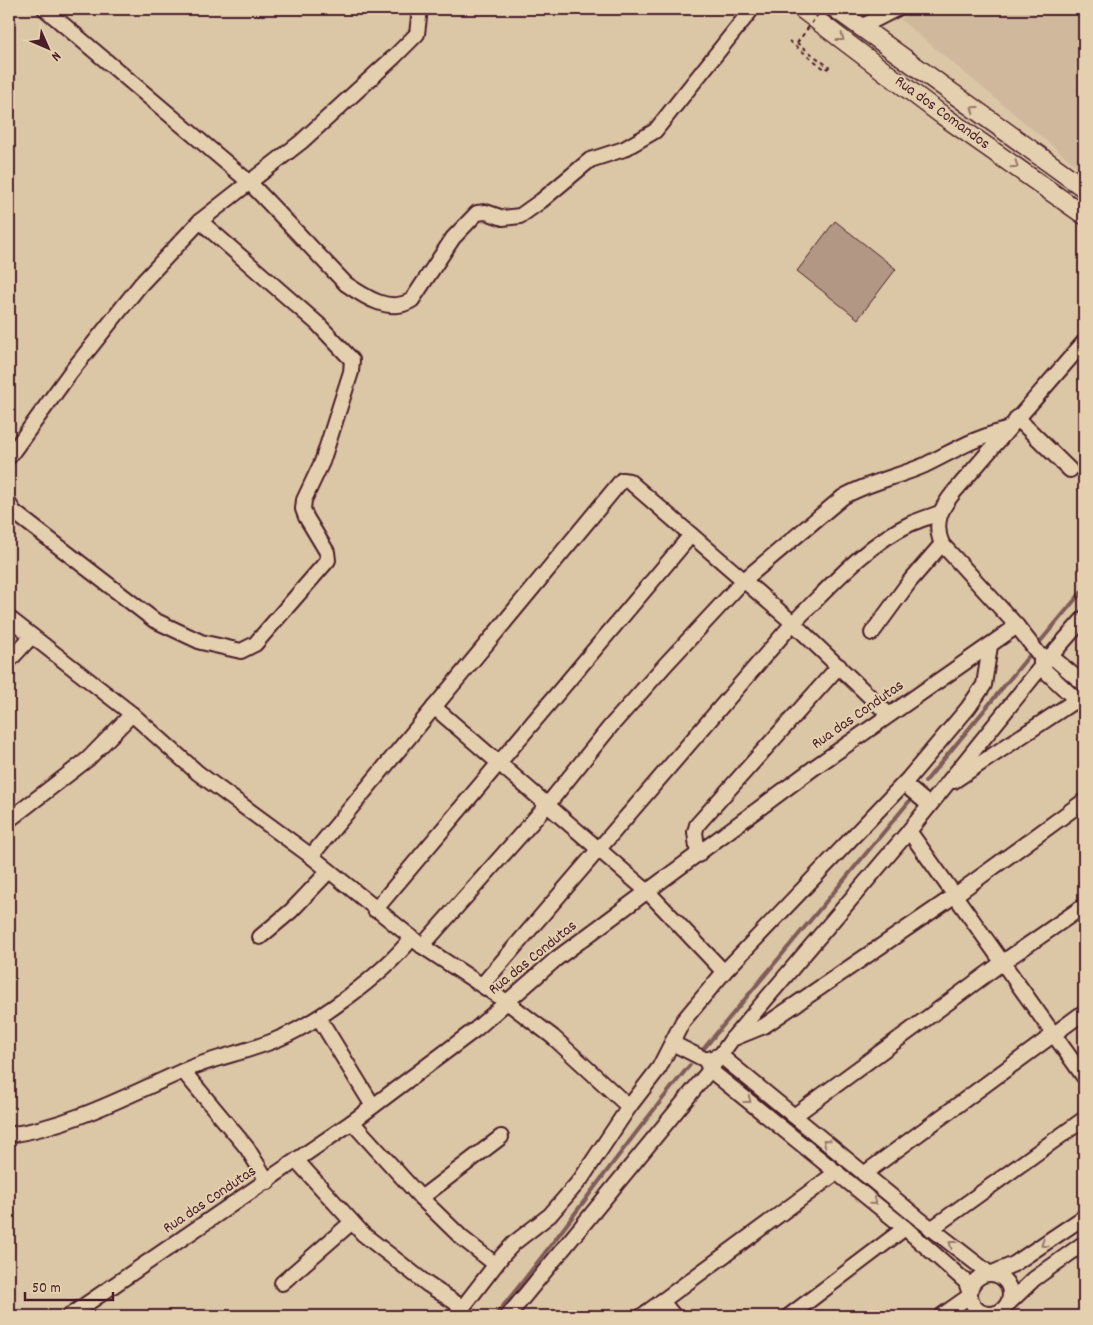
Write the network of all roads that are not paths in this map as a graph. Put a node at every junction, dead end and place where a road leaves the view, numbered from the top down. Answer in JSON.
{"nodes":[{"id":1,"x":45,"y":9,"type":"edge"},
{"id":2,"x":420,"y":9,"type":"edge"},
{"id":3,"x":752,"y":9,"type":"edge"},
{"id":4,"x":802,"y":9,"type":"edge"},
{"id":5,"x":836,"y":9,"type":"edge"},
{"id":6,"x":896,"y":9,"type":"edge"},
{"id":7,"x":861,"y":27,"type":"junction"},
{"id":8,"x":249,"y":182,"type":"junction"},
{"id":9,"x":1084,"y":188,"type":"edge"},
{"id":10,"x":1084,"y":215,"type":"edge"},
{"id":11,"x":200,"y":221,"type":"junction"},
{"id":12,"x":1084,"y":342,"type":"edge"},
{"id":13,"x":1017,"y":418,"type":"junction"},
{"id":14,"x":1006,"y":430,"type":"junction"},
{"id":15,"x":9,"y":458,"type":"edge"},
{"id":16,"x":1070,"y":470,"type":"dead end"},
{"id":17,"x":9,"y":504,"type":"edge"},
{"id":18,"x":939,"y":514,"type":"junction"},
{"id":19,"x":692,"y":535,"type":"junction"},
{"id":20,"x":942,"y":544,"type":"junction"},
{"id":21,"x":744,"y":580,"type":"junction"},
{"id":22,"x":9,"y":618,"type":"edge"},
{"id":23,"x":1084,"y":618,"type":"edge"},
{"id":24,"x":793,"y":623,"type":"junction"},
{"id":25,"x":1017,"y":626,"type":"junction"},
{"id":26,"x":872,"y":633,"type":"dead end"},
{"id":27,"x":32,"y":636,"type":"junction"},
{"id":28,"x":990,"y":646,"type":"junction"},
{"id":29,"x":1044,"y":660,"type":"junction"},
{"id":30,"x":9,"y":661,"type":"edge"},
{"id":31,"x":838,"y":666,"type":"junction"},
{"id":32,"x":1084,"y":684,"type":"edge"},
{"id":33,"x":1080,"y":704,"type":"edge"},
{"id":34,"x":434,"y":707,"type":"junction"},
{"id":35,"x":132,"y":714,"type":"junction"},
{"id":36,"x":889,"y":715,"type":"junction"},
{"id":37,"x":500,"y":762,"type":"junction"},
{"id":38,"x":904,"y":784,"type":"junction"},
{"id":39,"x":943,"y":788,"type":"junction"},
{"id":40,"x":1084,"y":801,"type":"edge"},
{"id":41,"x":548,"y":804,"type":"junction"},
{"id":42,"x":929,"y":805,"type":"junction"},
{"id":43,"x":9,"y":820,"type":"edge"},
{"id":44,"x":909,"y":832,"type":"junction"},
{"id":45,"x":599,"y":849,"type":"junction"},
{"id":46,"x":698,"y":854,"type":"junction"},
{"id":47,"x":311,"y":856,"type":"junction"},
{"id":48,"x":329,"y":871,"type":"junction"},
{"id":49,"x":648,"y":892,"type":"junction"},
{"id":50,"x":954,"y":896,"type":"junction"},
{"id":51,"x":1084,"y":906,"type":"edge"},
{"id":52,"x":375,"y":910,"type":"junction"},
{"id":53,"x":260,"y":937,"type":"dead end"},
{"id":54,"x":417,"y":942,"type":"junction"},
{"id":55,"x":1002,"y":962,"type":"junction"},
{"id":56,"x":724,"y":972,"type":"junction"},
{"id":57,"x":482,"y":985,"type":"junction"},
{"id":58,"x":507,"y":1002,"type":"junction"},
{"id":59,"x":1084,"y":1012,"type":"edge"},
{"id":60,"x":319,"y":1018,"type":"junction"},
{"id":61,"x":1054,"y":1034,"type":"junction"},
{"id":62,"x":732,"y":1039,"type":"junction"},
{"id":63,"x":672,"y":1043,"type":"junction"},
{"id":64,"x":721,"y":1056,"type":"junction"},
{"id":65,"x":708,"y":1065,"type":"junction"},
{"id":66,"x":183,"y":1071,"type":"junction"},
{"id":67,"x":1084,"y":1077,"type":"edge"},
{"id":68,"x":373,"y":1106,"type":"junction"},
{"id":69,"x":630,"y":1107,"type":"junction"},
{"id":70,"x":794,"y":1116,"type":"junction"},
{"id":71,"x":1084,"y":1119,"type":"edge"},
{"id":72,"x":352,"y":1122,"type":"junction"},
{"id":73,"x":9,"y":1135,"type":"edge"},
{"id":74,"x":501,"y":1137,"type":"dead end"},
{"id":75,"x":297,"y":1161,"type":"junction"},
{"id":76,"x":837,"y":1172,"type":"junction"},
{"id":77,"x":864,"y":1174,"type":"junction"},
{"id":78,"x":268,"y":1182,"type":"junction"},
{"id":79,"x":421,"y":1198,"type":"junction"},
{"id":80,"x":1084,"y":1217,"type":"edge"},
{"id":81,"x":352,"y":1222,"type":"junction"},
{"id":82,"x":905,"y":1228,"type":"junction"},
{"id":83,"x":930,"y":1228,"type":"junction"},
{"id":84,"x":1084,"y":1243,"type":"edge"},
{"id":85,"x":495,"y":1264,"type":"junction"},
{"id":86,"x":990,"y":1274,"type":"junction"},
{"id":87,"x":282,"y":1283,"type":"dead end"},
{"id":88,"x":970,"y":1294,"type":"junction"},
{"id":89,"x":662,"y":1301,"type":"junction"},
{"id":90,"x":459,"y":1312,"type":"edge"},
{"id":91,"x":1002,"y":1312,"type":"edge"},
{"id":92,"x":69,"y":1316,"type":"edge"},
{"id":93,"x":508,"y":1316,"type":"edge"},
{"id":94,"x":642,"y":1316,"type":"edge"},
{"id":95,"x":674,"y":1316,"type":"edge"},
{"id":96,"x":789,"y":1316,"type":"edge"},
{"id":97,"x":941,"y":1316,"type":"edge"}],
"edges":[{"from":1,"to":8,"type":"street"},
{"from":2,"to":8,"type":"street"},
{"from":3,"to":8,"type":"street"},
{"from":4,"to":10,"type":"main road","name":"Rua dos Comandos","one_way":true},
{"from":5,"to":7,"type":"main road","name":"Rua dos Comandos"},
{"from":6,"to":7,"type":"street"},
{"from":9,"to":7,"type":"main road","name":"Rua dos Comandos","one_way":true},
{"from":8,"to":11,"type":"street"},
{"from":11,"to":15,"type":"street"},
{"from":11,"to":17,"type":"street"},
{"from":12,"to":13,"type":"street"},
{"from":13,"to":14,"type":"street"},
{"from":13,"to":16,"type":"street"},
{"from":14,"to":18,"type":"street"},
{"from":14,"to":21,"type":"street"},
{"from":18,"to":20,"type":"street"},
{"from":18,"to":24,"type":"street"},
{"from":19,"to":21,"type":"street"},
{"from":19,"to":34,"type":"street"},
{"from":19,"to":37,"type":"street"},
{"from":20,"to":25,"type":"street"},
{"from":20,"to":26,"type":"street"},
{"from":21,"to":24,"type":"street"},
{"from":21,"to":41,"type":"street"},
{"from":22,"to":27,"type":"street"},
{"from":23,"to":29,"type":"street"},
{"from":24,"to":31,"type":"street"},
{"from":24,"to":45,"type":"street"},
{"from":25,"to":28,"type":"street","name":"Rua das Condutas"},
{"from":25,"to":29,"type":"street"},
{"from":27,"to":30,"type":"street"},
{"from":27,"to":35,"type":"street"},
{"from":28,"to":36,"type":"street","name":"Rua das Condutas"},
{"from":28,"to":38,"type":"street"},
{"from":29,"to":32,"type":"street"},
{"from":29,"to":33,"type":"street"},
{"from":29,"to":39,"type":"street"},
{"from":31,"to":36,"type":"street"},
{"from":31,"to":46,"type":"street"},
{"from":33,"to":39,"type":"street"},
{"from":34,"to":37,"type":"street"},
{"from":34,"to":47,"type":"street"},
{"from":35,"to":43,"type":"street"},
{"from":35,"to":47,"type":"street"},
{"from":36,"to":46,"type":"street","name":"Rua das Condutas"},
{"from":37,"to":41,"type":"street"},
{"from":37,"to":52,"type":"street"},
{"from":38,"to":42,"type":"street"},
{"from":38,"to":56,"type":"street"},
{"from":39,"to":42,"type":"street"},
{"from":40,"to":50,"type":"street"},
{"from":41,"to":45,"type":"street"},
{"from":41,"to":54,"type":"street"},
{"from":42,"to":44,"type":"street"},
{"from":44,"to":50,"type":"street"},
{"from":44,"to":62,"type":"street"},
{"from":45,"to":49,"type":"street"},
{"from":45,"to":57,"type":"street"},
{"from":46,"to":49,"type":"street","name":"Rua das Condutas"},
{"from":47,"to":48,"type":"street"},
{"from":48,"to":52,"type":"street"},
{"from":48,"to":53,"type":"street"},
{"from":49,"to":56,"type":"street"},
{"from":49,"to":58,"type":"street","name":"Rua das Condutas"},
{"from":50,"to":55,"type":"street"},
{"from":50,"to":62,"type":"street"},
{"from":51,"to":55,"type":"street"},
{"from":52,"to":54,"type":"street"},
{"from":54,"to":57,"type":"street"},
{"from":54,"to":60,"type":"street"},
{"from":55,"to":61,"type":"street"},
{"from":55,"to":70,"type":"street"},
{"from":56,"to":63,"type":"street"},
{"from":57,"to":58,"type":"street"},
{"from":58,"to":68,"type":"street","name":"Rua das Condutas"},
{"from":58,"to":69,"type":"street"},
{"from":59,"to":61,"type":"street"},
{"from":60,"to":66,"type":"street"},
{"from":60,"to":68,"type":"street"},
{"from":61,"to":67,"type":"street"},
{"from":61,"to":77,"type":"street"},
{"from":62,"to":64,"type":"street"},
{"from":63,"to":65,"type":"street"},
{"from":63,"to":69,"type":"street"},
{"from":64,"to":65,"type":"street"},
{"from":64,"to":70,"type":"street"},
{"from":65,"to":76,"type":"street","one_way":true},
{"from":65,"to":93,"type":"street"},
{"from":66,"to":73,"type":"street"},
{"from":66,"to":78,"type":"street"},
{"from":68,"to":72,"type":"street","name":"Rua das Condutas"},
{"from":69,"to":85,"type":"street"},
{"from":77,"to":70,"type":"street","one_way":true},
{"from":71,"to":83,"type":"street"},
{"from":72,"to":75,"type":"street","name":"Rua das Condutas"},
{"from":72,"to":79,"type":"street"},
{"from":74,"to":79,"type":"street"},
{"from":75,"to":78,"type":"street","name":"Rua das Condutas"},
{"from":75,"to":81,"type":"street"},
{"from":76,"to":82,"type":"street","one_way":true},
{"from":76,"to":89,"type":"street"},
{"from":77,"to":83,"type":"street"},
{"from":78,"to":92,"type":"street","name":"Rua das Condutas"},
{"from":79,"to":85,"type":"street"},
{"from":80,"to":86,"type":"street","one_way":true},
{"from":81,"to":87,"type":"street"},
{"from":81,"to":90,"type":"street"},
{"from":82,"to":88,"type":"street"},
{"from":82,"to":96,"type":"street"},
{"from":86,"to":83,"type":"street","one_way":true},
{"from":84,"to":91,"type":"street"},
{"from":85,"to":90,"type":"street"},
{"from":86,"to":88,"type":"street"},
{"from":86,"to":91,"type":"street"},
{"from":88,"to":91,"type":"street"},
{"from":88,"to":97,"type":"street"},
{"from":89,"to":94,"type":"street"},
{"from":89,"to":95,"type":"street"}]}
